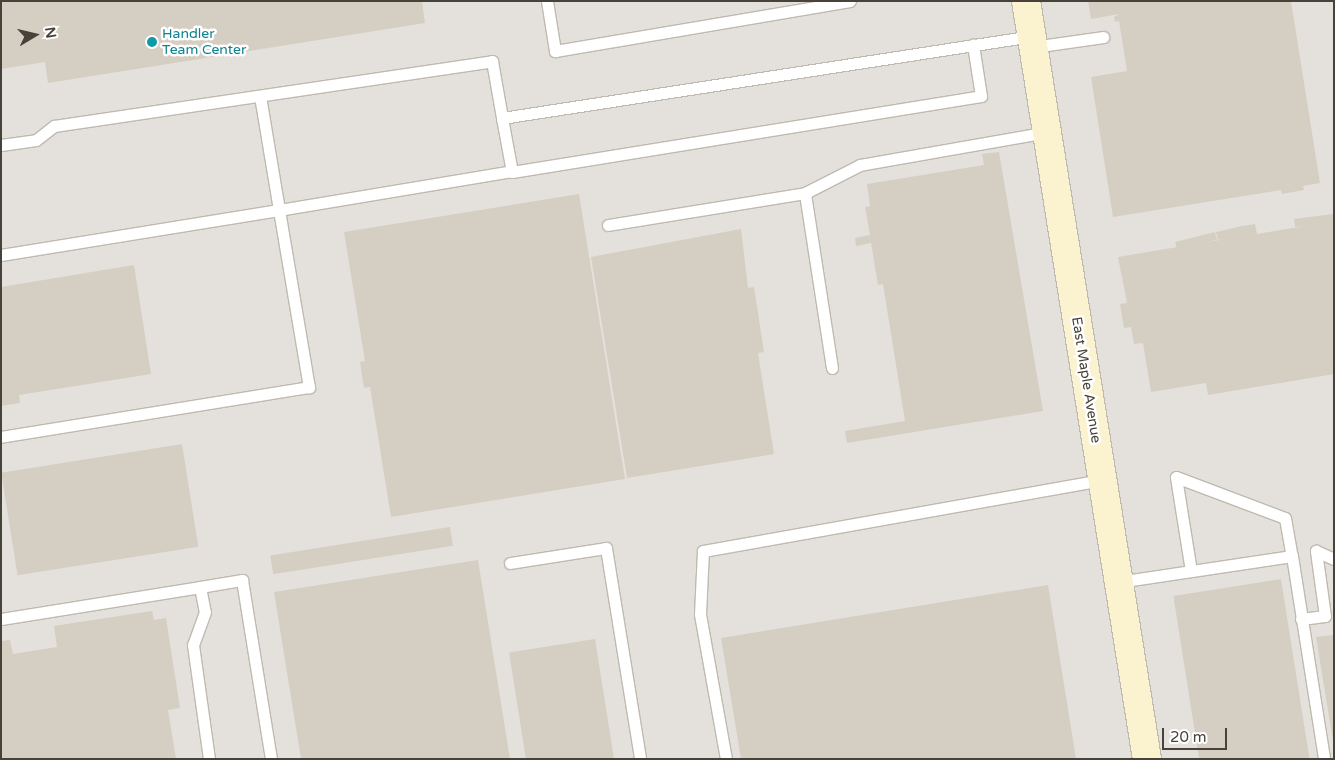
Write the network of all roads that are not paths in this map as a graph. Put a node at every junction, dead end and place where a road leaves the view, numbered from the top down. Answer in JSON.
{"nodes":[{"id":1,"x":547,"y":1,"type":"edge"},
{"id":2,"x":850,"y":1,"type":"edge"},
{"id":3,"x":1026,"y":1,"type":"edge"},
{"id":4,"x":1103,"y":37,"type":"dead end"},
{"id":5,"x":1032,"y":41,"type":"junction"},
{"id":6,"x":973,"y":45,"type":"junction"},
{"id":7,"x":260,"y":96,"type":"junction"},
{"id":8,"x":502,"y":118,"type":"junction"},
{"id":9,"x":1047,"y":132,"type":"junction"},
{"id":10,"x":1,"y":145,"type":"edge"},
{"id":11,"x":511,"y":171,"type":"junction"},
{"id":12,"x":805,"y":193,"type":"junction"},
{"id":13,"x":279,"y":210,"type":"junction"},
{"id":14,"x":608,"y":226,"type":"dead end"},
{"id":15,"x":1,"y":255,"type":"edge"},
{"id":16,"x":832,"y":368,"type":"dead end"},
{"id":17,"x":1,"y":437,"type":"edge"},
{"id":18,"x":1102,"y":480,"type":"junction"},
{"id":19,"x":1292,"y":556,"type":"junction"},
{"id":20,"x":1334,"y":559,"type":"edge"},
{"id":21,"x":510,"y":563,"type":"dead end"},
{"id":22,"x":1191,"y":571,"type":"junction"},
{"id":23,"x":1118,"y":582,"type":"junction"},
{"id":24,"x":200,"y":587,"type":"junction"},
{"id":25,"x":1,"y":619,"type":"edge"},
{"id":26,"x":1301,"y":619,"type":"junction"},
{"id":27,"x":209,"y":759,"type":"edge"},
{"id":28,"x":271,"y":759,"type":"edge"},
{"id":29,"x":640,"y":759,"type":"edge"},
{"id":30,"x":726,"y":759,"type":"edge"},
{"id":31,"x":1147,"y":759,"type":"edge"},
{"id":32,"x":1324,"y":759,"type":"edge"}],
"edges":[{"from":1,"to":2,"type":"lane"},
{"from":3,"to":5,"type":"street","name":"East Maple Avenue"},
{"from":4,"to":5,"type":"lane"},
{"from":5,"to":6,"type":"lane"},
{"from":5,"to":9,"type":"street","name":"East Maple Avenue"},
{"from":6,"to":8,"type":"lane"},
{"from":6,"to":11,"type":"lane"},
{"from":7,"to":8,"type":"lane"},
{"from":7,"to":10,"type":"lane"},
{"from":7,"to":13,"type":"lane"},
{"from":8,"to":11,"type":"lane"},
{"from":9,"to":12,"type":"lane"},
{"from":9,"to":18,"type":"street","name":"East Maple Avenue"},
{"from":11,"to":13,"type":"lane"},
{"from":12,"to":14,"type":"lane"},
{"from":12,"to":16,"type":"lane"},
{"from":13,"to":15,"type":"lane"},
{"from":13,"to":17,"type":"lane"},
{"from":18,"to":23,"type":"street","name":"East Maple Avenue"},
{"from":18,"to":30,"type":"lane"},
{"from":19,"to":22,"type":"lane"},
{"from":19,"to":22,"type":"lane"},
{"from":19,"to":26,"type":"lane"},
{"from":20,"to":26,"type":"lane"},
{"from":21,"to":29,"type":"lane"},
{"from":22,"to":23,"type":"lane"},
{"from":23,"to":31,"type":"street","name":"East Maple Avenue"},
{"from":24,"to":25,"type":"lane"},
{"from":24,"to":27,"type":"lane"},
{"from":24,"to":28,"type":"lane"},
{"from":26,"to":32,"type":"lane"}]}
